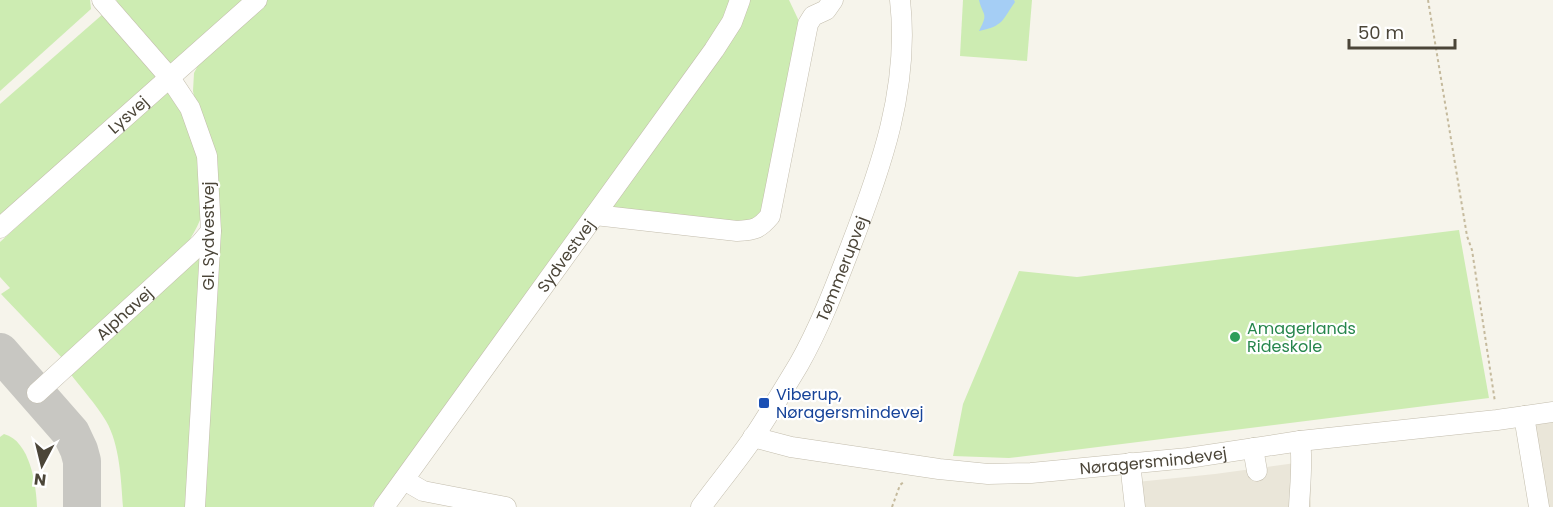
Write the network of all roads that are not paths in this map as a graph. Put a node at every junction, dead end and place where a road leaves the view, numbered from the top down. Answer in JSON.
{"nodes":[{"id":1,"x":102,"y":0,"type":"edge"},
{"id":2,"x":257,"y":0,"type":"edge"},
{"id":3,"x":740,"y":0,"type":"edge"},
{"id":4,"x":833,"y":0,"type":"edge"},
{"id":5,"x":900,"y":0,"type":"edge"},
{"id":6,"x":170,"y":78,"type":"junction"},
{"id":7,"x":595,"y":215,"type":"junction"},
{"id":8,"x":0,"y":228,"type":"edge"},
{"id":9,"x":211,"y":231,"type":"junction"},
{"id":10,"x":37,"y":393,"type":"dead end"},
{"id":11,"x":1553,"y":412,"type":"edge"},
{"id":12,"x":1524,"y":417,"type":"junction"},
{"id":13,"x":753,"y":437,"type":"junction"},
{"id":14,"x":1300,"y":441,"type":"junction"},
{"id":15,"x":1253,"y":448,"type":"junction"},
{"id":16,"x":1130,"y":464,"type":"junction"},
{"id":17,"x":1257,"y":471,"type":"dead end"},
{"id":18,"x":404,"y":480,"type":"junction"},
{"id":19,"x":195,"y":507,"type":"edge"},
{"id":20,"x":384,"y":507,"type":"edge"},
{"id":21,"x":506,"y":507,"type":"edge"},
{"id":22,"x":701,"y":507,"type":"edge"},
{"id":23,"x":1135,"y":507,"type":"edge"},
{"id":24,"x":1299,"y":507,"type":"edge"},
{"id":25,"x":1539,"y":507,"type":"edge"}],
"edges":[{"from":1,"to":6,"type":"street","name":"Gl. Sydvestvej"},
{"from":2,"to":6,"type":"street","name":"Lysvej"},
{"from":3,"to":7,"type":"street","name":"Sydvestvej"},
{"from":4,"to":7,"type":"street"},
{"from":5,"to":13,"type":"street","name":"Tømmerupvej"},
{"from":6,"to":8,"type":"street","name":"Lysvej"},
{"from":6,"to":9,"type":"street","name":"Gl. Sydvestvej"},
{"from":7,"to":18,"type":"street","name":"Sydvestvej"},
{"from":9,"to":10,"type":"street","name":"Alphavej"},
{"from":9,"to":19,"type":"street","name":"Gl. Sydvestvej"},
{"from":11,"to":12,"type":"street","name":"Nøragersmindevej"},
{"from":12,"to":14,"type":"street","name":"Nøragersmindevej"},
{"from":12,"to":25,"type":"street"},
{"from":13,"to":16,"type":"street","name":"Nøragersmindevej"},
{"from":13,"to":22,"type":"street","name":"Tømmerupvej"},
{"from":14,"to":15,"type":"street","name":"Nøragersmindevej"},
{"from":14,"to":24,"type":"street"},
{"from":15,"to":16,"type":"street","name":"Nøragersmindevej"},
{"from":15,"to":17,"type":"street"},
{"from":16,"to":23,"type":"street"},
{"from":18,"to":20,"type":"street","name":"Sydvestvej"},
{"from":18,"to":21,"type":"street"}]}
